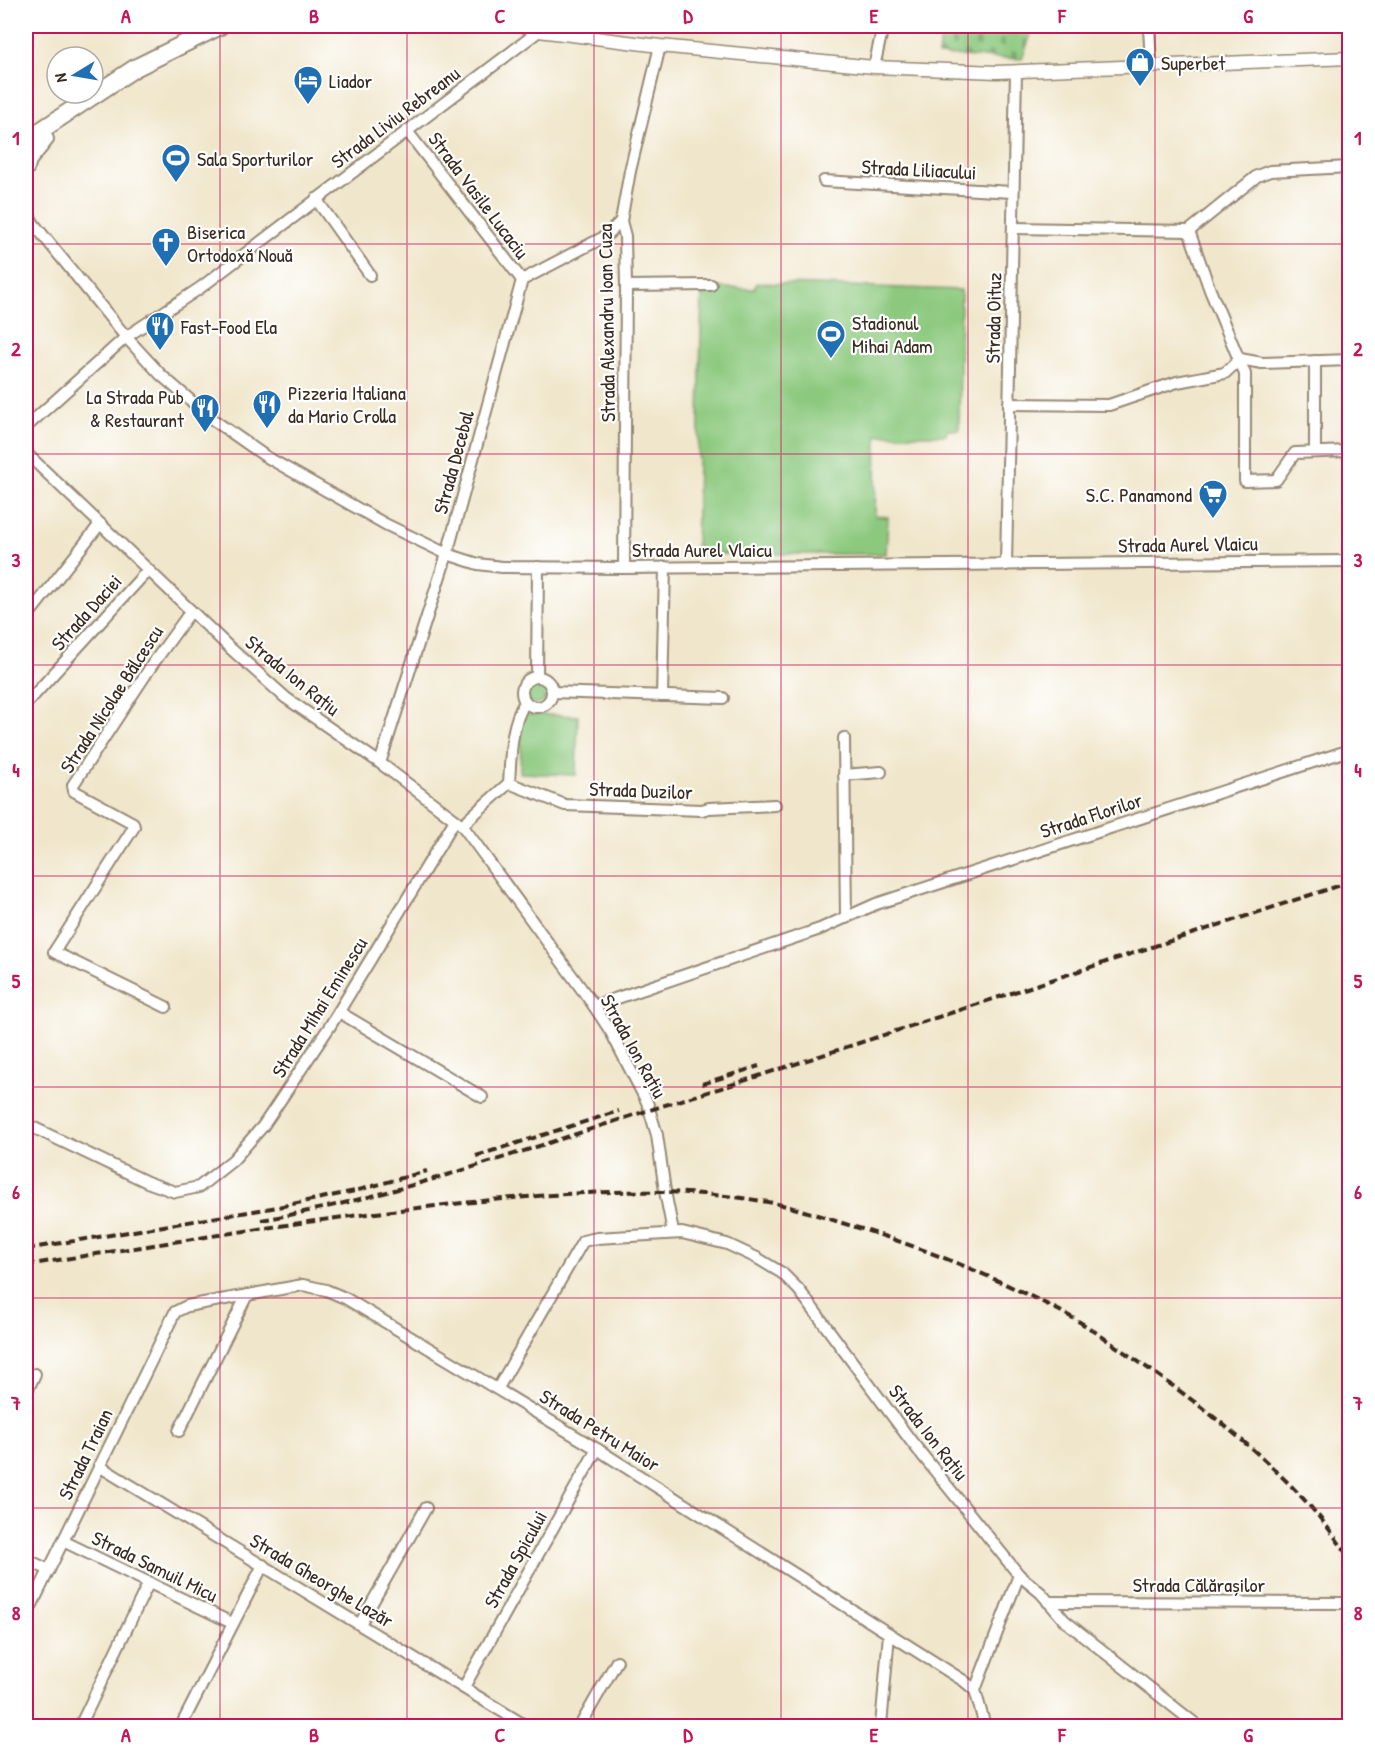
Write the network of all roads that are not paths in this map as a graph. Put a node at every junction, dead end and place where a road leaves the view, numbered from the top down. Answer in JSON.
{"nodes":[{"id":1,"x":220,"y":26,"type":"edge"},
{"id":2,"x":524,"y":26,"type":"edge"},
{"id":3,"x":883,"y":26,"type":"edge"},
{"id":4,"x":1149,"y":26,"type":"edge"},
{"id":5,"x":539,"y":31,"type":"junction"},
{"id":6,"x":660,"y":46,"type":"junction"},
{"id":7,"x":1350,"y":58,"type":"edge"},
{"id":8,"x":1151,"y":66,"type":"junction"},
{"id":9,"x":874,"y":67,"type":"junction"},
{"id":10,"x":1016,"y":72,"type":"junction"},
{"id":11,"x":62,"y":116,"type":"junction"},
{"id":12,"x":33,"y":130,"type":"edge"},
{"id":13,"x":407,"y":130,"type":"junction"},
{"id":14,"x":26,"y":144,"type":"edge"},
{"id":15,"x":26,"y":167,"type":"edge"},
{"id":16,"x":1350,"y":167,"type":"edge"},
{"id":17,"x":824,"y":181,"type":"dead end"},
{"id":18,"x":1012,"y":192,"type":"junction"},
{"id":19,"x":316,"y":200,"type":"junction"},
{"id":20,"x":26,"y":208,"type":"edge"},
{"id":21,"x":29,"y":220,"type":"edge"},
{"id":22,"x":621,"y":221,"type":"junction"},
{"id":23,"x":1013,"y":228,"type":"junction"},
{"id":24,"x":1189,"y":231,"type":"junction"},
{"id":25,"x":370,"y":275,"type":"dead end"},
{"id":26,"x":522,"y":280,"type":"junction"},
{"id":27,"x":711,"y":285,"type":"dead end"},
{"id":28,"x":626,"y":286,"type":"junction"},
{"id":29,"x":126,"y":337,"type":"junction"},
{"id":30,"x":1240,"y":359,"type":"junction"},
{"id":31,"x":1350,"y":360,"type":"edge"},
{"id":32,"x":1316,"y":361,"type":"junction"},
{"id":33,"x":1009,"y":404,"type":"junction"},
{"id":34,"x":26,"y":426,"type":"edge"},
{"id":35,"x":1350,"y":451,"type":"edge"},
{"id":36,"x":1315,"y":452,"type":"junction"},
{"id":37,"x":26,"y":453,"type":"edge"},
{"id":38,"x":100,"y":524,"type":"junction"},
{"id":39,"x":447,"y":554,"type":"junction"},
{"id":40,"x":1349,"y":561,"type":"edge"},
{"id":41,"x":1006,"y":565,"type":"junction"},
{"id":42,"x":538,"y":567,"type":"junction"},
{"id":43,"x":665,"y":567,"type":"junction"},
{"id":44,"x":624,"y":568,"type":"junction"},
{"id":45,"x":148,"y":570,"type":"junction"},
{"id":46,"x":1350,"y":577,"type":"edge"},
{"id":47,"x":191,"y":611,"type":"junction"},
{"id":48,"x":26,"y":618,"type":"edge"},
{"id":49,"x":537,"y":677,"type":"junction"},
{"id":50,"x":552,"y":692,"type":"junction"},
{"id":51,"x":662,"y":696,"type":"junction"},
{"id":52,"x":723,"y":698,"type":"dead end"},
{"id":53,"x":525,"y":702,"type":"junction"},
{"id":54,"x":26,"y":705,"type":"edge"},
{"id":55,"x":844,"y":738,"type":"dead end"},
{"id":56,"x":1350,"y":750,"type":"edge"},
{"id":57,"x":380,"y":763,"type":"junction"},
{"id":58,"x":881,"y":772,"type":"dead end"},
{"id":59,"x":844,"y":775,"type":"junction"},
{"id":60,"x":509,"y":783,"type":"junction"},
{"id":61,"x":775,"y":805,"type":"dead end"},
{"id":62,"x":458,"y":823,"type":"junction"},
{"id":63,"x":846,"y":918,"type":"junction"},
{"id":64,"x":594,"y":1006,"type":"junction"},
{"id":65,"x":166,"y":1007,"type":"dead end"},
{"id":66,"x":339,"y":1012,"type":"junction"},
{"id":67,"x":482,"y":1097,"type":"dead end"},
{"id":68,"x":26,"y":1124,"type":"edge"},
{"id":69,"x":673,"y":1232,"type":"junction"},
{"id":70,"x":247,"y":1295,"type":"junction"},
{"id":71,"x":180,"y":1309,"type":"joint"},
{"id":72,"x":35,"y":1374,"type":"dead end"},
{"id":73,"x":498,"y":1388,"type":"junction"},
{"id":74,"x":26,"y":1393,"type":"edge"},
{"id":75,"x":179,"y":1431,"type":"dead end"},
{"id":76,"x":597,"y":1449,"type":"junction"},
{"id":77,"x":99,"y":1466,"type":"junction"},
{"id":78,"x":426,"y":1508,"type":"dead end"},
{"id":79,"x":63,"y":1541,"type":"junction"},
{"id":80,"x":26,"y":1559,"type":"edge"},
{"id":81,"x":263,"y":1565,"type":"junction"},
{"id":82,"x":49,"y":1570,"type":"junction"},
{"id":83,"x":1019,"y":1575,"type":"junction"},
{"id":84,"x":148,"y":1582,"type":"junction"},
{"id":85,"x":1048,"y":1602,"type":"junction"},
{"id":86,"x":1350,"y":1603,"type":"edge"},
{"id":87,"x":26,"y":1617,"type":"edge"},
{"id":88,"x":232,"y":1623,"type":"junction"},
{"id":89,"x":360,"y":1624,"type":"junction"},
{"id":90,"x":889,"y":1634,"type":"junction"},
{"id":91,"x":617,"y":1661,"type":"dead end"},
{"id":92,"x":464,"y":1687,"type":"junction"},
{"id":93,"x":975,"y":1690,"type":"junction"},
{"id":94,"x":80,"y":1726,"type":"edge"},
{"id":95,"x":181,"y":1726,"type":"edge"},
{"id":96,"x":526,"y":1726,"type":"edge"},
{"id":97,"x":580,"y":1726,"type":"edge"},
{"id":98,"x":881,"y":1726,"type":"edge"},
{"id":99,"x":985,"y":1726,"type":"edge"},
{"id":100,"x":1198,"y":1726,"type":"edge"}],
"edges":[{"from":1,"to":11,"type":"main road"},
{"from":2,"to":5,"type":"street"},
{"from":3,"to":9,"type":"street"},
{"from":4,"to":8,"type":"street"},
{"from":5,"to":6,"type":"street"},
{"from":5,"to":13,"type":"street","name":"Strada Liviu Rebreanu"},
{"from":6,"to":9,"type":"street"},
{"from":6,"to":22,"type":"street","name":"Strada Alexandru Ioan Cuza"},
{"from":7,"to":8,"type":"street"},
{"from":8,"to":10,"type":"street"},
{"from":9,"to":10,"type":"street"},
{"from":10,"to":18,"type":"street","name":"Strada Oituz"},
{"from":11,"to":12,"type":"main road"},
{"from":11,"to":15,"type":"main road"},
{"from":12,"to":14,"type":"main road"},
{"from":13,"to":19,"type":"street","name":"Strada Liviu Rebreanu"},
{"from":13,"to":26,"type":"street","name":"Strada Vasile Lucaciu"},
{"from":16,"to":24,"type":"street"},
{"from":17,"to":18,"type":"street","name":"Strada Liliacului"},
{"from":18,"to":23,"type":"street","name":"Strada Oituz"},
{"from":19,"to":25,"type":"street"},
{"from":19,"to":29,"type":"street","name":"Strada Liviu Rebreanu"},
{"from":20,"to":21,"type":"street","name":"Strada Aurel Vlaicu"},
{"from":21,"to":29,"type":"street","name":"Strada Aurel Vlaicu"},
{"from":22,"to":26,"type":"street"},
{"from":22,"to":28,"type":"street","name":"Strada Alexandru Ioan Cuza"},
{"from":23,"to":24,"type":"street"},
{"from":23,"to":33,"type":"street","name":"Strada Oituz"},
{"from":24,"to":30,"type":"street"},
{"from":26,"to":39,"type":"street","name":"Strada Decebal"},
{"from":27,"to":28,"type":"street"},
{"from":28,"to":44,"type":"street","name":"Strada Alexandru Ioan Cuza"},
{"from":29,"to":34,"type":"street","name":"Strada Liviu Rebreanu"},
{"from":29,"to":39,"type":"street","name":"Strada Aurel Vlaicu"},
{"from":30,"to":32,"type":"street"},
{"from":30,"to":33,"type":"street"},
{"from":30,"to":36,"type":"street"},
{"from":31,"to":32,"type":"street"},
{"from":32,"to":36,"type":"street"},
{"from":33,"to":41,"type":"street","name":"Strada Oituz"},
{"from":35,"to":36,"type":"street"},
{"from":37,"to":38,"type":"street","name":"Strada Ion Rațiu"},
{"from":38,"to":45,"type":"street","name":"Strada Ion Rațiu"},
{"from":38,"to":48,"type":"street"},
{"from":39,"to":42,"type":"street","name":"Strada Aurel Vlaicu"},
{"from":39,"to":57,"type":"street","name":"Strada Decebal"},
{"from":40,"to":41,"type":"street","name":"Strada Aurel Vlaicu"},
{"from":40,"to":46,"type":"street"},
{"from":41,"to":43,"type":"street","name":"Strada Aurel Vlaicu"},
{"from":42,"to":44,"type":"street","name":"Strada Aurel Vlaicu"},
{"from":42,"to":49,"type":"street"},
{"from":43,"to":44,"type":"street","name":"Strada Aurel Vlaicu"},
{"from":43,"to":51,"type":"street"},
{"from":45,"to":47,"type":"street","name":"Strada Ion Rațiu"},
{"from":45,"to":54,"type":"street","name":"Strada Daciei"},
{"from":47,"to":57,"type":"street","name":"Strada Ion Rațiu"},
{"from":47,"to":65,"type":"street","name":"Strada Nicolae Bălcescu"},
{"from":49,"to":50,"type":"street"},
{"from":49,"to":53,"type":"street"},
{"from":50,"to":51,"type":"street"},
{"from":50,"to":53,"type":"street"},
{"from":51,"to":52,"type":"street"},
{"from":53,"to":60,"type":"street"},
{"from":55,"to":59,"type":"street"},
{"from":56,"to":63,"type":"street","name":"Strada Florilor"},
{"from":57,"to":62,"type":"street","name":"Strada Ion Rațiu"},
{"from":58,"to":59,"type":"street"},
{"from":59,"to":63,"type":"street"},
{"from":60,"to":61,"type":"street","name":"Strada Duzilor"},
{"from":60,"to":62,"type":"street","name":"Strada Mihai Eminescu"},
{"from":62,"to":64,"type":"street","name":"Strada Ion Rațiu"},
{"from":62,"to":66,"type":"street","name":"Strada Mihai Eminescu"},
{"from":63,"to":64,"type":"street","name":"Strada Florilor"},
{"from":64,"to":69,"type":"street","name":"Strada Ion Rațiu"},
{"from":66,"to":67,"type":"street"},
{"from":66,"to":68,"type":"street","name":"Strada Mihai Eminescu"},
{"from":69,"to":73,"type":"street"},
{"from":69,"to":83,"type":"street","name":"Strada Ion Rațiu"},
{"from":70,"to":71,"type":"street","name":"Strada Petru Maior"},
{"from":70,"to":73,"type":"street","name":"Strada Petru Maior"},
{"from":70,"to":75,"type":"street"},
{"from":71,"to":77,"type":"street","name":"Strada Traian"},
{"from":72,"to":74,"type":"street"},
{"from":73,"to":76,"type":"street","name":"Strada Petru Maior"},
{"from":76,"to":90,"type":"street","name":"Strada Petru Maior"},
{"from":76,"to":92,"type":"street","name":"Strada Spicului"},
{"from":77,"to":79,"type":"street","name":"Strada Traian"},
{"from":77,"to":81,"type":"street","name":"Strada Gheorghe Lazăr"},
{"from":78,"to":89,"type":"street"},
{"from":79,"to":82,"type":"street","name":"Strada Traian"},
{"from":79,"to":84,"type":"street","name":"Strada Samuil Micu"},
{"from":80,"to":82,"type":"street"},
{"from":81,"to":88,"type":"street","name":"Strada Samuil Micu"},
{"from":81,"to":89,"type":"street","name":"Strada Gheorghe Lazăr"},
{"from":82,"to":87,"type":"street","name":"Strada Traian"},
{"from":83,"to":85,"type":"street","name":"Strada Ion Rațiu"},
{"from":83,"to":93,"type":"street"},
{"from":84,"to":88,"type":"street","name":"Strada Samuil Micu"},
{"from":84,"to":94,"type":"street"},
{"from":85,"to":86,"type":"street","name":"Strada Călărașilor"},
{"from":85,"to":100,"type":"street","name":"Strada Ion Rațiu"},
{"from":88,"to":95,"type":"street","name":"Strada Samuil Micu"},
{"from":89,"to":92,"type":"street","name":"Strada Gheorghe Lazăr"},
{"from":90,"to":93,"type":"street","name":"Strada Petru Maior"},
{"from":90,"to":98,"type":"street"},
{"from":91,"to":97,"type":"street"},
{"from":92,"to":96,"type":"street","name":"Strada Gheorghe Lazăr"},
{"from":93,"to":99,"type":"street"}]}
